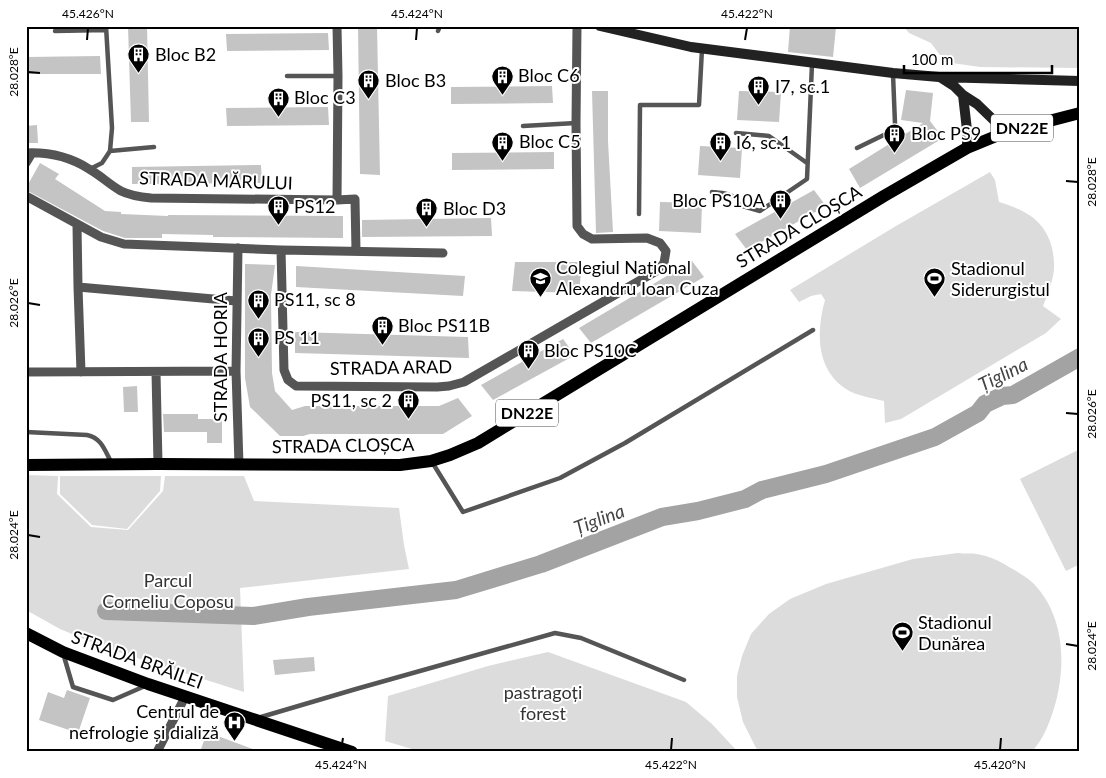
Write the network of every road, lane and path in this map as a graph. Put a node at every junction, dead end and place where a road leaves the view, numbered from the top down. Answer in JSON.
{"nodes":[{"id":1,"x":337,"y":26,"type":"edge"},
{"id":2,"x":577,"y":26,"type":"edge"},
{"id":3,"x":600,"y":26,"type":"edge"},
{"id":4,"x":106,"y":28,"type":"edge"},
{"id":5,"x":56,"y":31,"type":"dead end"},
{"id":6,"x":702,"y":48,"type":"junction"},
{"id":7,"x":812,"y":62,"type":"junction"},
{"id":8,"x":893,"y":73,"type":"junction"},
{"id":9,"x":287,"y":76,"type":"dead end"},
{"id":10,"x":338,"y":76,"type":"junction"},
{"id":11,"x":939,"y":77,"type":"junction"},
{"id":12,"x":1080,"y":81,"type":"edge"},
{"id":13,"x":963,"y":95,"type":"junction"},
{"id":14,"x":1080,"y":114,"type":"edge"},
{"id":15,"x":576,"y":123,"type":"junction"},
{"id":16,"x":523,"y":126,"type":"dead end"},
{"id":17,"x":1006,"y":132,"type":"junction"},
{"id":18,"x":736,"y":133,"type":"dead end"},
{"id":19,"x":154,"y":147,"type":"dead end"},
{"id":20,"x":857,"y":148,"type":"dead end"},
{"id":21,"x":966,"y":148,"type":"junction"},
{"id":22,"x":110,"y":151,"type":"junction"},
{"id":23,"x":29,"y":153,"type":"edge"},
{"id":24,"x":26,"y":163,"type":"edge"},
{"id":25,"x":807,"y":163,"type":"junction"},
{"id":26,"x":90,"y":169,"type":"junction"},
{"id":27,"x":712,"y":192,"type":"dead end"},
{"id":28,"x":26,"y":196,"type":"edge"},
{"id":29,"x":337,"y":200,"type":"junction"},
{"id":30,"x":639,"y":214,"type":"dead end"},
{"id":31,"x":77,"y":225,"type":"junction"},
{"id":32,"x":238,"y":248,"type":"junction"},
{"id":33,"x":280,"y":250,"type":"junction"},
{"id":34,"x":356,"y":251,"type":"junction"},
{"id":35,"x":443,"y":253,"type":"dead end"},
{"id":36,"x":78,"y":287,"type":"junction"},
{"id":37,"x":236,"y":301,"type":"junction"},
{"id":38,"x":813,"y":330,"type":"dead end"},
{"id":39,"x":236,"y":370,"type":"junction"},
{"id":40,"x":26,"y":372,"type":"edge"},
{"id":41,"x":81,"y":372,"type":"junction"},
{"id":42,"x":156,"y":372,"type":"junction"},
{"id":43,"x":26,"y":432,"type":"edge"},
{"id":44,"x":431,"y":461,"type":"junction"},
{"id":45,"x":112,"y":464,"type":"junction"},
{"id":46,"x":158,"y":464,"type":"junction"},
{"id":47,"x":26,"y":465,"type":"edge"},
{"id":48,"x":239,"y":465,"type":"junction"},
{"id":49,"x":26,"y":633,"type":"edge"},
{"id":50,"x":63,"y":652,"type":"junction"},
{"id":51,"x":684,"y":680,"type":"dead end"},
{"id":52,"x":148,"y":684,"type":"junction"},
{"id":53,"x":186,"y":697,"type":"junction"},
{"id":54,"x":253,"y":720,"type":"junction"},
{"id":55,"x":158,"y":752,"type":"edge"},
{"id":56,"x":352,"y":752,"type":"edge"}],
"edges":[{"from":1,"to":10,"type":"street"},
{"from":2,"to":15,"type":"street"},
{"from":3,"to":6,"type":"street"},
{"from":4,"to":5,"type":"lane"},
{"from":4,"to":22,"type":"lane"},
{"from":6,"to":7,"type":"street"},
{"from":6,"to":30,"type":"lane"},
{"from":7,"to":8,"type":"street"},
{"from":7,"to":25,"type":"lane"},
{"from":8,"to":11,"type":"street"},
{"from":8,"to":20,"type":"lane"},
{"from":9,"to":10,"type":"lane"},
{"from":10,"to":29,"type":"street"},
{"from":11,"to":12,"type":"street"},
{"from":11,"to":13,"type":"street"},
{"from":13,"to":17,"type":"street"},
{"from":13,"to":21,"type":"street"},
{"from":14,"to":17,"type":"main road","name":"STRADA CLOȘCA","number":"DN22E"},
{"from":15,"to":16,"type":"lane"},
{"from":15,"to":33,"type":"street","name":"STRADA ARAD"},
{"from":17,"to":21,"type":"main road","name":"STRADA CLOȘCA","number":"DN22E"},
{"from":18,"to":25,"type":"lane"},
{"from":19,"to":22,"type":"lane"},
{"from":21,"to":44,"type":"main road","name":"STRADA CLOȘCA","number":"DN22E"},
{"from":22,"to":26,"type":"lane"},
{"from":23,"to":24,"type":"street"},
{"from":23,"to":26,"type":"street","name":"STRADA MĂRULUI"},
{"from":25,"to":27,"type":"lane"},
{"from":26,"to":29,"type":"street","name":"STRADA MĂRULUI"},
{"from":28,"to":31,"type":"street"},
{"from":29,"to":34,"type":"street","name":"STRADA MĂRULUI"},
{"from":31,"to":32,"type":"street"},
{"from":31,"to":36,"type":"street"},
{"from":32,"to":33,"type":"street"},
{"from":32,"to":37,"type":"street","name":"STRADA HORIA"},
{"from":33,"to":34,"type":"street"},
{"from":34,"to":35,"type":"street"},
{"from":36,"to":37,"type":"street"},
{"from":36,"to":41,"type":"street"},
{"from":37,"to":39,"type":"street","name":"STRADA HORIA"},
{"from":38,"to":44,"type":"lane"},
{"from":39,"to":42,"type":"street"},
{"from":39,"to":48,"type":"street","name":"STRADA HORIA"},
{"from":40,"to":41,"type":"street"},
{"from":41,"to":42,"type":"street"},
{"from":42,"to":46,"type":"street"},
{"from":43,"to":45,"type":"lane"},
{"from":44,"to":48,"type":"main road","name":"STRADA CLOȘCA","number":"DN22E"},
{"from":45,"to":46,"type":"main road","name":"STRADA CLOȘCA","number":"DN22E"},
{"from":45,"to":47,"type":"main road","name":"STRADA CLOȘCA","number":"DN22E"},
{"from":46,"to":48,"type":"main road","name":"STRADA CLOȘCA","number":"DN22E"},
{"from":49,"to":50,"type":"main road","name":"STRADA BRĂILEI"},
{"from":50,"to":52,"type":"main road","name":"STRADA BRĂILEI"},
{"from":50,"to":52,"type":"lane"},
{"from":51,"to":54,"type":"lane"},
{"from":52,"to":53,"type":"main road","name":"STRADA BRĂILEI"},
{"from":53,"to":54,"type":"main road","name":"STRADA BRĂILEI"},
{"from":53,"to":55,"type":"street"},
{"from":54,"to":56,"type":"main road","name":"STRADA BRĂILEI"}]}
